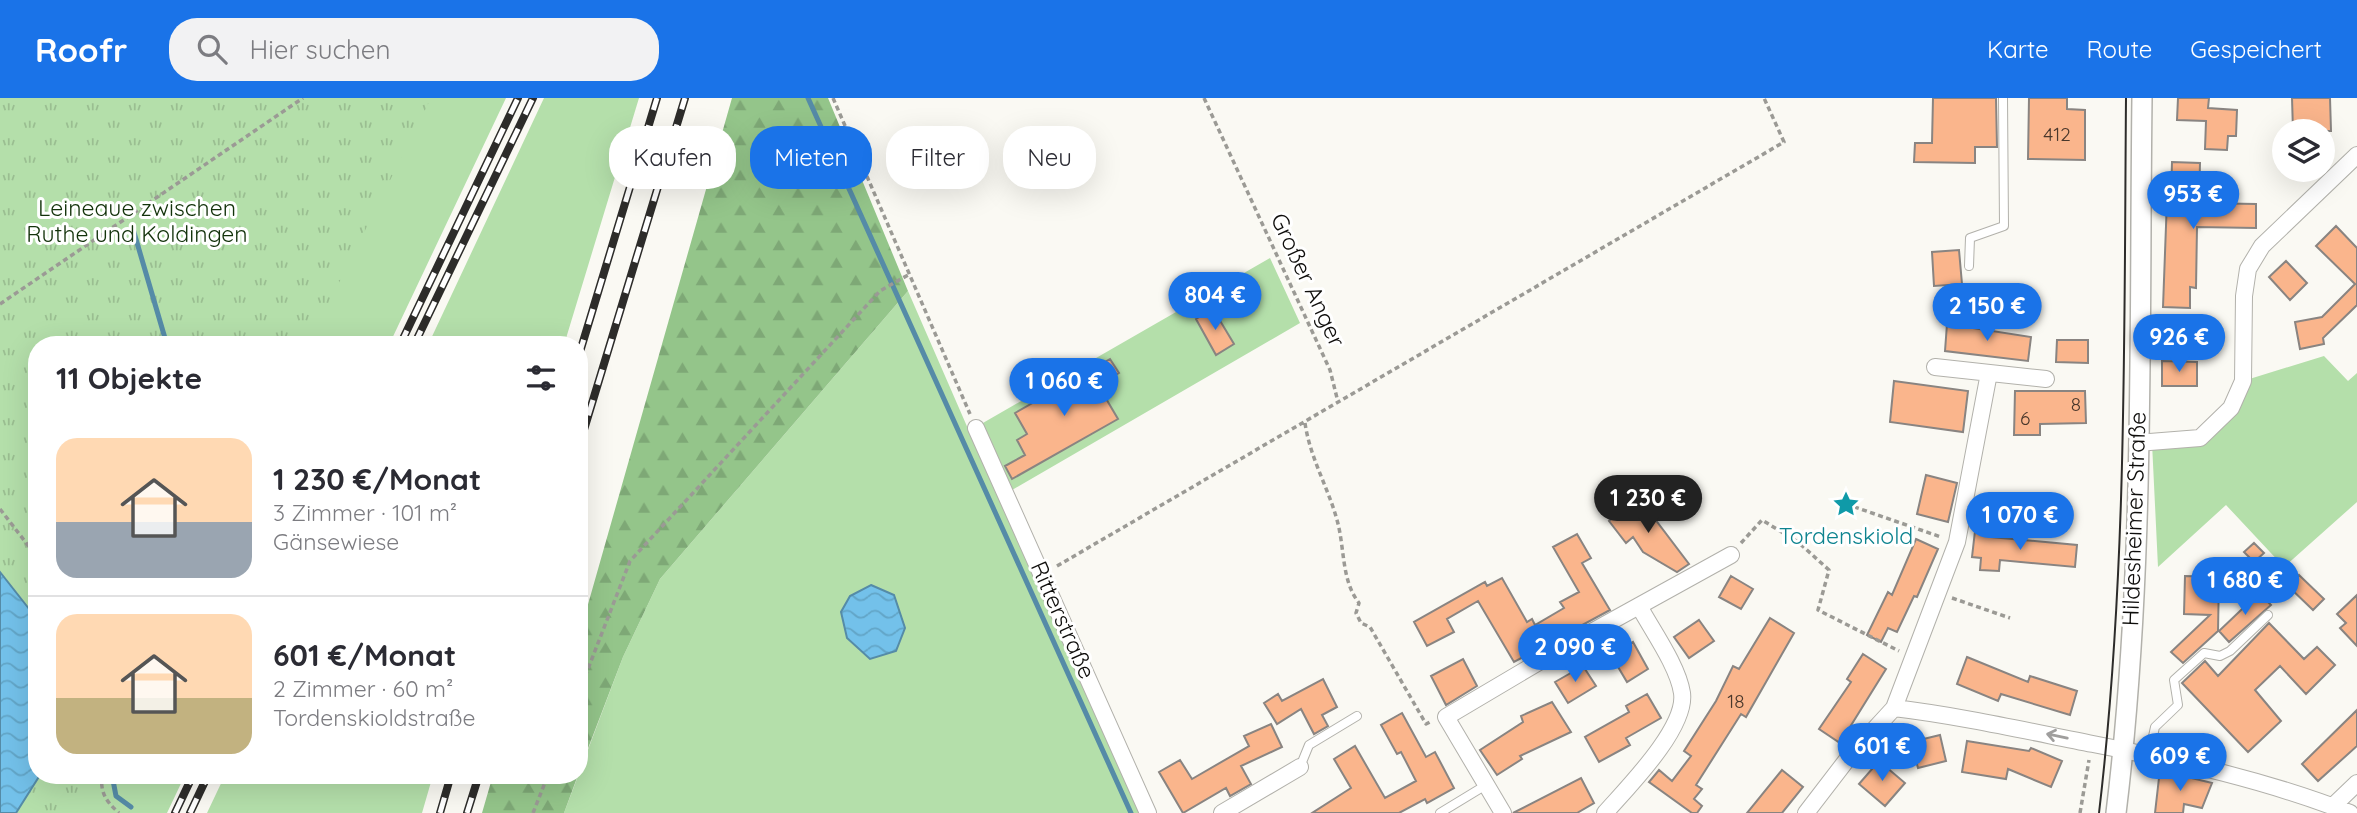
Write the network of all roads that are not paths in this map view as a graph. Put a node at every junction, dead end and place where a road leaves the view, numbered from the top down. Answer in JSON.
{"nodes":[{"id":1,"x":2003,"y":98,"type":"edge"},
{"id":2,"x":2142,"y":98,"type":"edge"},
{"id":3,"x":2357,"y":155,"type":"edge"},
{"id":4,"x":1969,"y":266,"type":"dead end"},
{"id":5,"x":1935,"y":366,"type":"dead end"},
{"id":6,"x":1989,"y":373,"type":"junction"},
{"id":7,"x":2046,"y":379,"type":"dead end"},
{"id":8,"x":976,"y":428,"type":"road end"},
{"id":9,"x":2137,"y":443,"type":"junction"},
{"id":10,"x":1731,"y":555,"type":"road end"},
{"id":11,"x":1639,"y":606,"type":"junction"},
{"id":12,"x":2268,"y":615,"type":"dead end"},
{"id":13,"x":1578,"y":639,"type":"dead end"},
{"id":14,"x":1549,"y":656,"type":"dead end"},
{"id":15,"x":1894,"y":708,"type":"junction"},
{"id":16,"x":1357,"y":716,"type":"dead end"},
{"id":17,"x":2124,"y":749,"type":"junction"},
{"id":18,"x":2149,"y":755,"type":"junction"},
{"id":19,"x":1300,"y":767,"type":"joint"},
{"id":20,"x":2357,"y":783,"type":"edge"},
{"id":21,"x":1486,"y":785,"type":"junction"},
{"id":22,"x":2333,"y":806,"type":"junction"},
{"id":23,"x":1149,"y":813,"type":"edge"},
{"id":24,"x":1223,"y":813,"type":"edge"},
{"id":25,"x":1440,"y":813,"type":"edge"},
{"id":26,"x":1503,"y":813,"type":"edge"},
{"id":27,"x":1605,"y":813,"type":"edge"},
{"id":28,"x":1806,"y":813,"type":"edge"},
{"id":29,"x":2116,"y":813,"type":"edge"},
{"id":30,"x":2350,"y":813,"type":"edge"}],
"edges":[{"from":1,"to":4,"type":"lane"},
{"from":2,"to":9,"type":"street","name":"Hildesheimer Straße"},
{"from":3,"to":9,"type":"street"},
{"from":5,"to":6,"type":"street"},
{"from":6,"to":7,"type":"street"},
{"from":6,"to":15,"type":"street"},
{"from":8,"to":23,"type":"street","name":"Ritterstraße"},
{"from":9,"to":17,"type":"street","name":"Hildesheimer Straße"},
{"from":10,"to":11,"type":"street"},
{"from":11,"to":13,"type":"street"},
{"from":11,"to":27,"type":"street"},
{"from":12,"to":18,"type":"lane"},
{"from":14,"to":21,"type":"street"},
{"from":17,"to":15,"type":"street","one_way":true},
{"from":15,"to":28,"type":"street"},
{"from":16,"to":19,"type":"lane"},
{"from":17,"to":18,"type":"street"},
{"from":17,"to":29,"type":"street","name":"Hildesheimer Straße"},
{"from":18,"to":22,"type":"street"},
{"from":19,"to":24,"type":"street"},
{"from":20,"to":22,"type":"street"},
{"from":21,"to":25,"type":"lane"},
{"from":21,"to":26,"type":"street"},
{"from":22,"to":30,"type":"street"}]}
